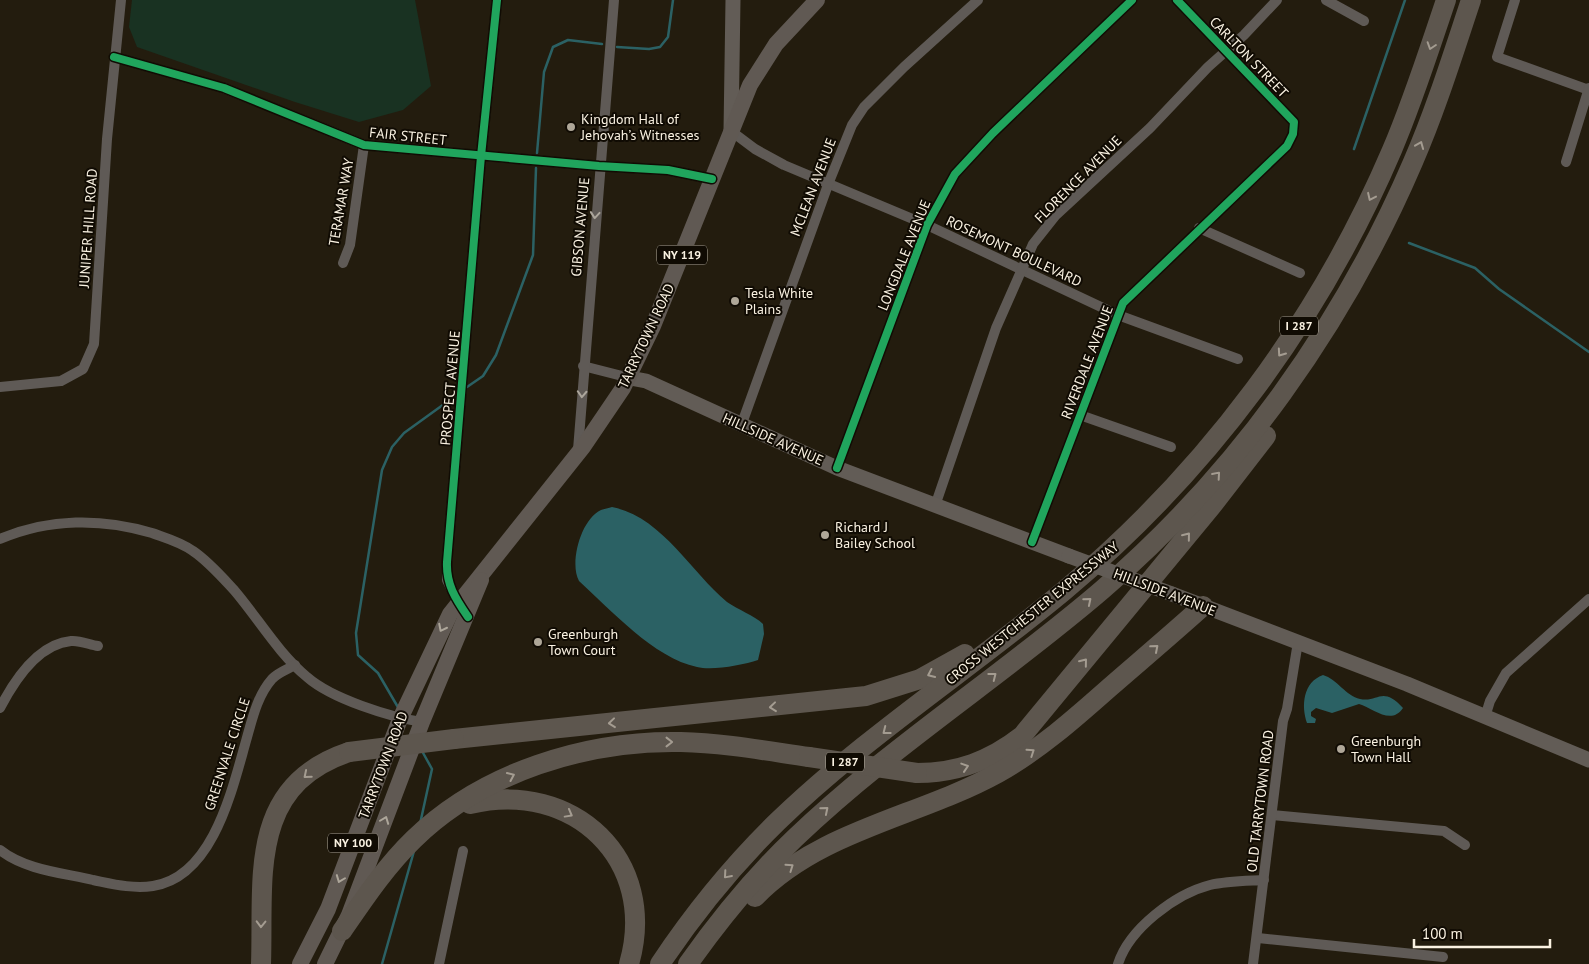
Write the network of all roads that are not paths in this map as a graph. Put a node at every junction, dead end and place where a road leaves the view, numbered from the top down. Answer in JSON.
{"nodes":[{"id":1,"x":120,"y":0,"type":"edge"},
{"id":2,"x":498,"y":0,"type":"edge"},
{"id":3,"x":614,"y":0,"type":"edge"},
{"id":4,"x":734,"y":0,"type":"edge"},
{"id":5,"x":817,"y":0,"type":"edge"},
{"id":6,"x":978,"y":0,"type":"edge"},
{"id":7,"x":1132,"y":0,"type":"edge"},
{"id":8,"x":1177,"y":0,"type":"edge"},
{"id":9,"x":1277,"y":0,"type":"edge"},
{"id":10,"x":1326,"y":0,"type":"edge"},
{"id":11,"x":1446,"y":0,"type":"edge"},
{"id":12,"x":1471,"y":0,"type":"edge"},
{"id":13,"x":1515,"y":0,"type":"edge"},
{"id":14,"x":1364,"y":21,"type":"dead end"},
{"id":15,"x":1226,"y":52,"type":"junction"},
{"id":16,"x":114,"y":56,"type":"junction"},
{"id":17,"x":1589,"y":89,"type":"edge"},
{"id":18,"x":731,"y":131,"type":"junction"},
{"id":19,"x":1293,"y":134,"type":"joint"},
{"id":20,"x":364,"y":145,"type":"junction"},
{"id":21,"x":481,"y":156,"type":"junction"},
{"id":22,"x":1566,"y":162,"type":"dead end"},
{"id":23,"x":599,"y":166,"type":"junction"},
{"id":24,"x":712,"y":179,"type":"junction"},
{"id":25,"x":829,"y":182,"type":"junction"},
{"id":26,"x":1401,"y":190,"type":"junction"},
{"id":27,"x":927,"y":225,"type":"junction"},
{"id":28,"x":1200,"y":228,"type":"junction"},
{"id":29,"x":343,"y":263,"type":"dead end"},
{"id":30,"x":1021,"y":268,"type":"junction"},
{"id":31,"x":1300,"y":273,"type":"dead end"},
{"id":32,"x":1118,"y":315,"type":"junction"},
{"id":33,"x":1238,"y":359,"type":"dead end"},
{"id":34,"x":583,"y":366,"type":"junction"},
{"id":35,"x":630,"y":378,"type":"junction"},
{"id":36,"x":0,"y":387,"type":"edge"},
{"id":37,"x":1080,"y":415,"type":"junction"},
{"id":38,"x":742,"y":426,"type":"junction"},
{"id":39,"x":1171,"y":447,"type":"dead end"},
{"id":40,"x":578,"y":453,"type":"junction"},
{"id":41,"x":837,"y":468,"type":"junction"},
{"id":42,"x":935,"y":506,"type":"junction"},
{"id":43,"x":0,"y":539,"type":"edge"},
{"id":44,"x":1032,"y":542,"type":"junction"},
{"id":45,"x":482,"y":576,"type":"junction"},
{"id":46,"x":1062,"y":592,"type":"junction"},
{"id":47,"x":1589,"y":600,"type":"edge"},
{"id":48,"x":458,"y":601,"type":"junction"},
{"id":49,"x":1203,"y":606,"type":"junction"},
{"id":50,"x":468,"y":617,"type":"junction"},
{"id":51,"x":1298,"y":642,"type":"junction"},
{"id":52,"x":98,"y":646,"type":"dead end"},
{"id":53,"x":295,"y":665,"type":"junction"},
{"id":54,"x":0,"y":708,"type":"edge"},
{"id":55,"x":1485,"y":717,"type":"junction"},
{"id":56,"x":400,"y":718,"type":"junction"},
{"id":57,"x":422,"y":722,"type":"junction"},
{"id":58,"x":1589,"y":760,"type":"edge"},
{"id":59,"x":1272,"y":816,"type":"junction"},
{"id":60,"x":425,"y":829,"type":"junction"},
{"id":61,"x":1464,"y":844,"type":"dead end"},
{"id":62,"x":0,"y":850,"type":"edge"},
{"id":63,"x":463,"y":851,"type":"dead end"},
{"id":64,"x":1264,"y":880,"type":"junction"},
{"id":65,"x":342,"y":931,"type":"junction"},
{"id":66,"x":1258,"y":938,"type":"junction"},
{"id":67,"x":1443,"y":957,"type":"dead end"},
{"id":68,"x":261,"y":964,"type":"edge"},
{"id":69,"x":300,"y":964,"type":"edge"},
{"id":70,"x":325,"y":964,"type":"edge"},
{"id":71,"x":438,"y":964,"type":"edge"},
{"id":72,"x":629,"y":964,"type":"edge"},
{"id":73,"x":660,"y":964,"type":"edge"},
{"id":74,"x":688,"y":964,"type":"edge"},
{"id":75,"x":695,"y":964,"type":"edge"},
{"id":76,"x":1118,"y":964,"type":"edge"},
{"id":77,"x":1253,"y":964,"type":"edge"}],
"edges":[{"from":1,"to":16,"type":"street","name":"JUNIPER HILL ROAD"},
{"from":2,"to":21,"type":"street","name":"PROSPECT AVENUE"},
{"from":3,"to":23,"type":"street","name":"GIBSON AVENUE"},
{"from":4,"to":18,"type":"main road"},
{"from":5,"to":18,"type":"main road","name":"TARRYTOWN ROAD","number":"NY 119"},
{"from":6,"to":25,"type":"street","name":"MCLEAN AVENUE"},
{"from":7,"to":27,"type":"street","name":"LONGDALE AVENUE"},
{"from":8,"to":15,"type":"street","name":"CARLTON STREET"},
{"from":9,"to":15,"type":"street","name":"FLORENCE AVENUE"},
{"from":10,"to":14,"type":"street"},
{"from":11,"to":46,"type":"highway","name":"CROSS WESTCHESTER EXPRESSWAY","number":"I 287","one_way":true},
{"from":26,"to":12,"type":"highway","name":"CROSS WESTCHESTER EXPRESSWAY","number":"I 287","one_way":true},
{"from":13,"to":17,"type":"street"},
{"from":15,"to":19,"type":"street","name":"CARLTON STREET"},
{"from":15,"to":30,"type":"street","name":"FLORENCE AVENUE"},
{"from":16,"to":20,"type":"street","name":"FAIR STREET"},
{"from":16,"to":36,"type":"street","name":"JUNIPER HILL ROAD"},
{"from":17,"to":22,"type":"street"},
{"from":18,"to":24,"type":"main road","name":"TARRYTOWN ROAD","number":"NY 119"},
{"from":18,"to":25,"type":"street","name":"ROSEMONT BOULEVARD"},
{"from":19,"to":28,"type":"street","name":"RIVERDALE AVENUE"},
{"from":20,"to":21,"type":"street","name":"FAIR STREET"},
{"from":20,"to":29,"type":"street","name":"TERAMAR WAY"},
{"from":21,"to":23,"type":"street","name":"FAIR STREET"},
{"from":21,"to":48,"type":"street","name":"PROSPECT AVENUE"},
{"from":23,"to":24,"type":"street","name":"FAIR STREET"},
{"from":23,"to":34,"type":"street","name":"GIBSON AVENUE","one_way":true},
{"from":24,"to":35,"type":"main road","name":"TARRYTOWN ROAD","number":"NY 119"},
{"from":25,"to":27,"type":"street","name":"ROSEMONT BOULEVARD"},
{"from":25,"to":38,"type":"street","name":"MCLEAN AVENUE"},
{"from":60,"to":26,"type":"highway","one_way":true,"bridge":true},
{"from":74,"to":26,"type":"highway","name":"CROSS WESTCHESTER EXPRESSWAY","number":"I 287","one_way":true},
{"from":27,"to":30,"type":"street","name":"ROSEMONT BOULEVARD"},
{"from":27,"to":41,"type":"street","name":"LONGDALE AVENUE"},
{"from":28,"to":31,"type":"street"},
{"from":28,"to":32,"type":"street","name":"RIVERDALE AVENUE"},
{"from":30,"to":32,"type":"street","name":"ROSEMONT BOULEVARD"},
{"from":30,"to":42,"type":"street","name":"FLORENCE AVENUE"},
{"from":32,"to":33,"type":"street","name":"ROSEMONT BOULEVARD"},
{"from":32,"to":37,"type":"street","name":"RIVERDALE AVENUE"},
{"from":34,"to":35,"type":"street"},
{"from":34,"to":40,"type":"street","name":"GIBSON AVENUE","one_way":true},
{"from":35,"to":38,"type":"main road","name":"HILLSIDE AVENUE"},
{"from":35,"to":40,"type":"main road","name":"TARRYTOWN ROAD","number":"NY 100"},
{"from":37,"to":39,"type":"street"},
{"from":37,"to":44,"type":"street","name":"RIVERDALE AVENUE"},
{"from":38,"to":41,"type":"main road","name":"HILLSIDE AVENUE"},
{"from":40,"to":45,"type":"main road","name":"TARRYTOWN ROAD","number":"NY 100"},
{"from":41,"to":42,"type":"main road","name":"HILLSIDE AVENUE"},
{"from":42,"to":44,"type":"main road","name":"HILLSIDE AVENUE"},
{"from":43,"to":53,"type":"street"},
{"from":44,"to":49,"type":"main road","name":"HILLSIDE AVENUE","bridge":true},
{"from":45,"to":48,"type":"main road","name":"TARRYTOWN ROAD","number":"NY 100"},
{"from":45,"to":50,"type":"main road","name":"TARRYTOWN ROAD","number":"NY 100"},
{"from":46,"to":68,"type":"highway","one_way":true,"bridge":true},
{"from":46,"to":73,"type":"highway","name":"CROSS WESTCHESTER EXPRESSWAY","number":"I 287","one_way":true},
{"from":47,"to":55,"type":"street"},
{"from":48,"to":50,"type":"street","name":"PROSPECT AVENUE"},
{"from":48,"to":56,"type":"main road","name":"TARRYTOWN ROAD","number":"NY 100","one_way":true},
{"from":49,"to":51,"type":"main road","name":"HILLSIDE AVENUE"},
{"from":75,"to":49,"type":"highway","one_way":true},
{"from":50,"to":57,"type":"main road","name":"TARRYTOWN ROAD","number":"NY 100"},
{"from":51,"to":55,"type":"main road","name":"HILLSIDE AVENUE"},
{"from":51,"to":59,"type":"street","name":"OLD TARRYTOWN ROAD"},
{"from":52,"to":54,"type":"street"},
{"from":53,"to":56,"type":"street"},
{"from":53,"to":62,"type":"street","name":"GREENVALE CIRCLE"},
{"from":55,"to":58,"type":"main road","name":"HILLSIDE AVENUE"},
{"from":56,"to":57,"type":"street"},
{"from":56,"to":69,"type":"main road","name":"TARRYTOWN ROAD","number":"NY 100","one_way":true},
{"from":65,"to":57,"type":"main road","name":"TARRYTOWN ROAD","number":"NY 100","one_way":true},
{"from":59,"to":61,"type":"street"},
{"from":59,"to":64,"type":"street","name":"OLD TARRYTOWN ROAD"},
{"from":60,"to":65,"type":"highway"},
{"from":60,"to":72,"type":"highway","one_way":true},
{"from":63,"to":71,"type":"street"},
{"from":64,"to":66,"type":"street","name":"OLD TARRYTOWN ROAD"},
{"from":64,"to":76,"type":"street"},
{"from":65,"to":70,"type":"main road","name":"TARRYTOWN ROAD","number":"NY 100"},
{"from":66,"to":67,"type":"street"},
{"from":66,"to":77,"type":"street","name":"OLD TARRYTOWN ROAD"}]}
